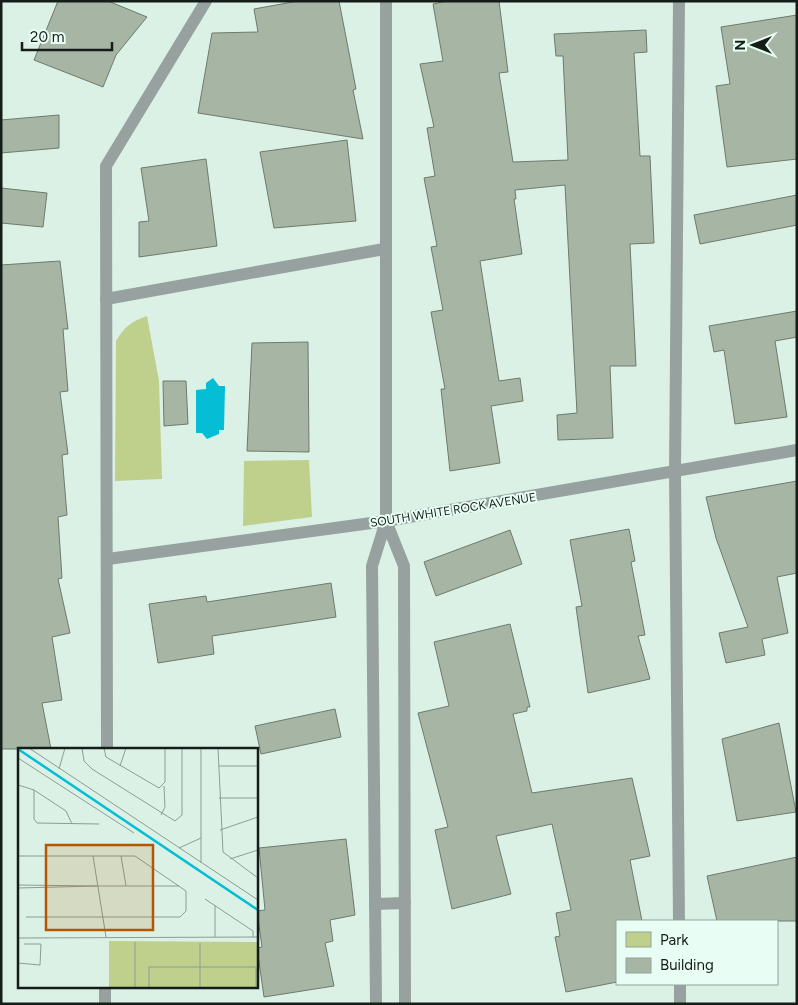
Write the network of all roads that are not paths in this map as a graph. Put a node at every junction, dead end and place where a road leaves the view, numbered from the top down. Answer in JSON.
{"nodes":[{"id":1,"x":206,"y":1,"type":"edge"},
{"id":2,"x":386,"y":1,"type":"edge"},
{"id":3,"x":679,"y":1,"type":"edge"},
{"id":4,"x":384,"y":249,"type":"junction"},
{"id":5,"x":106,"y":299,"type":"junction"},
{"id":6,"x":797,"y":450,"type":"edge"},
{"id":7,"x":674,"y":472,"type":"junction"},
{"id":8,"x":386,"y":521,"type":"junction"},
{"id":9,"x":108,"y":559,"type":"junction"},
{"id":10,"x":107,"y":748,"type":"edge"},
{"id":11,"x":405,"y":903,"type":"junction"},
{"id":12,"x":375,"y":904,"type":"junction"},
{"id":13,"x":679,"y":920,"type":"edge"},
{"id":14,"x":680,"y":985,"type":"edge"},
{"id":15,"x":105,"y":988,"type":"edge"},
{"id":16,"x":105,"y":1004,"type":"edge"},
{"id":17,"x":376,"y":1004,"type":"edge"},
{"id":18,"x":405,"y":1004,"type":"edge"},
{"id":19,"x":680,"y":1004,"type":"edge"}],
"edges":[{"from":1,"to":5,"type":"lane"},
{"from":2,"to":4,"type":"lane"},
{"from":3,"to":7,"type":"lane"},
{"from":4,"to":5,"type":"lane"},
{"from":4,"to":8,"type":"lane"},
{"from":5,"to":9,"type":"lane"},
{"from":6,"to":7,"type":"lane","name":"SOUTH WHITE ROCK AVENUE"},
{"from":7,"to":8,"type":"lane","name":"SOUTH WHITE ROCK AVENUE"},
{"from":7,"to":13,"type":"lane"},
{"from":8,"to":9,"type":"lane","name":"SOUTH WHITE ROCK AVENUE"},
{"from":8,"to":11,"type":"lane"},
{"from":8,"to":12,"type":"lane"},
{"from":9,"to":10,"type":"lane"},
{"from":11,"to":12,"type":"lane"},
{"from":11,"to":18,"type":"lane"},
{"from":12,"to":17,"type":"lane"},
{"from":14,"to":19,"type":"lane"},
{"from":15,"to":16,"type":"lane"}]}
